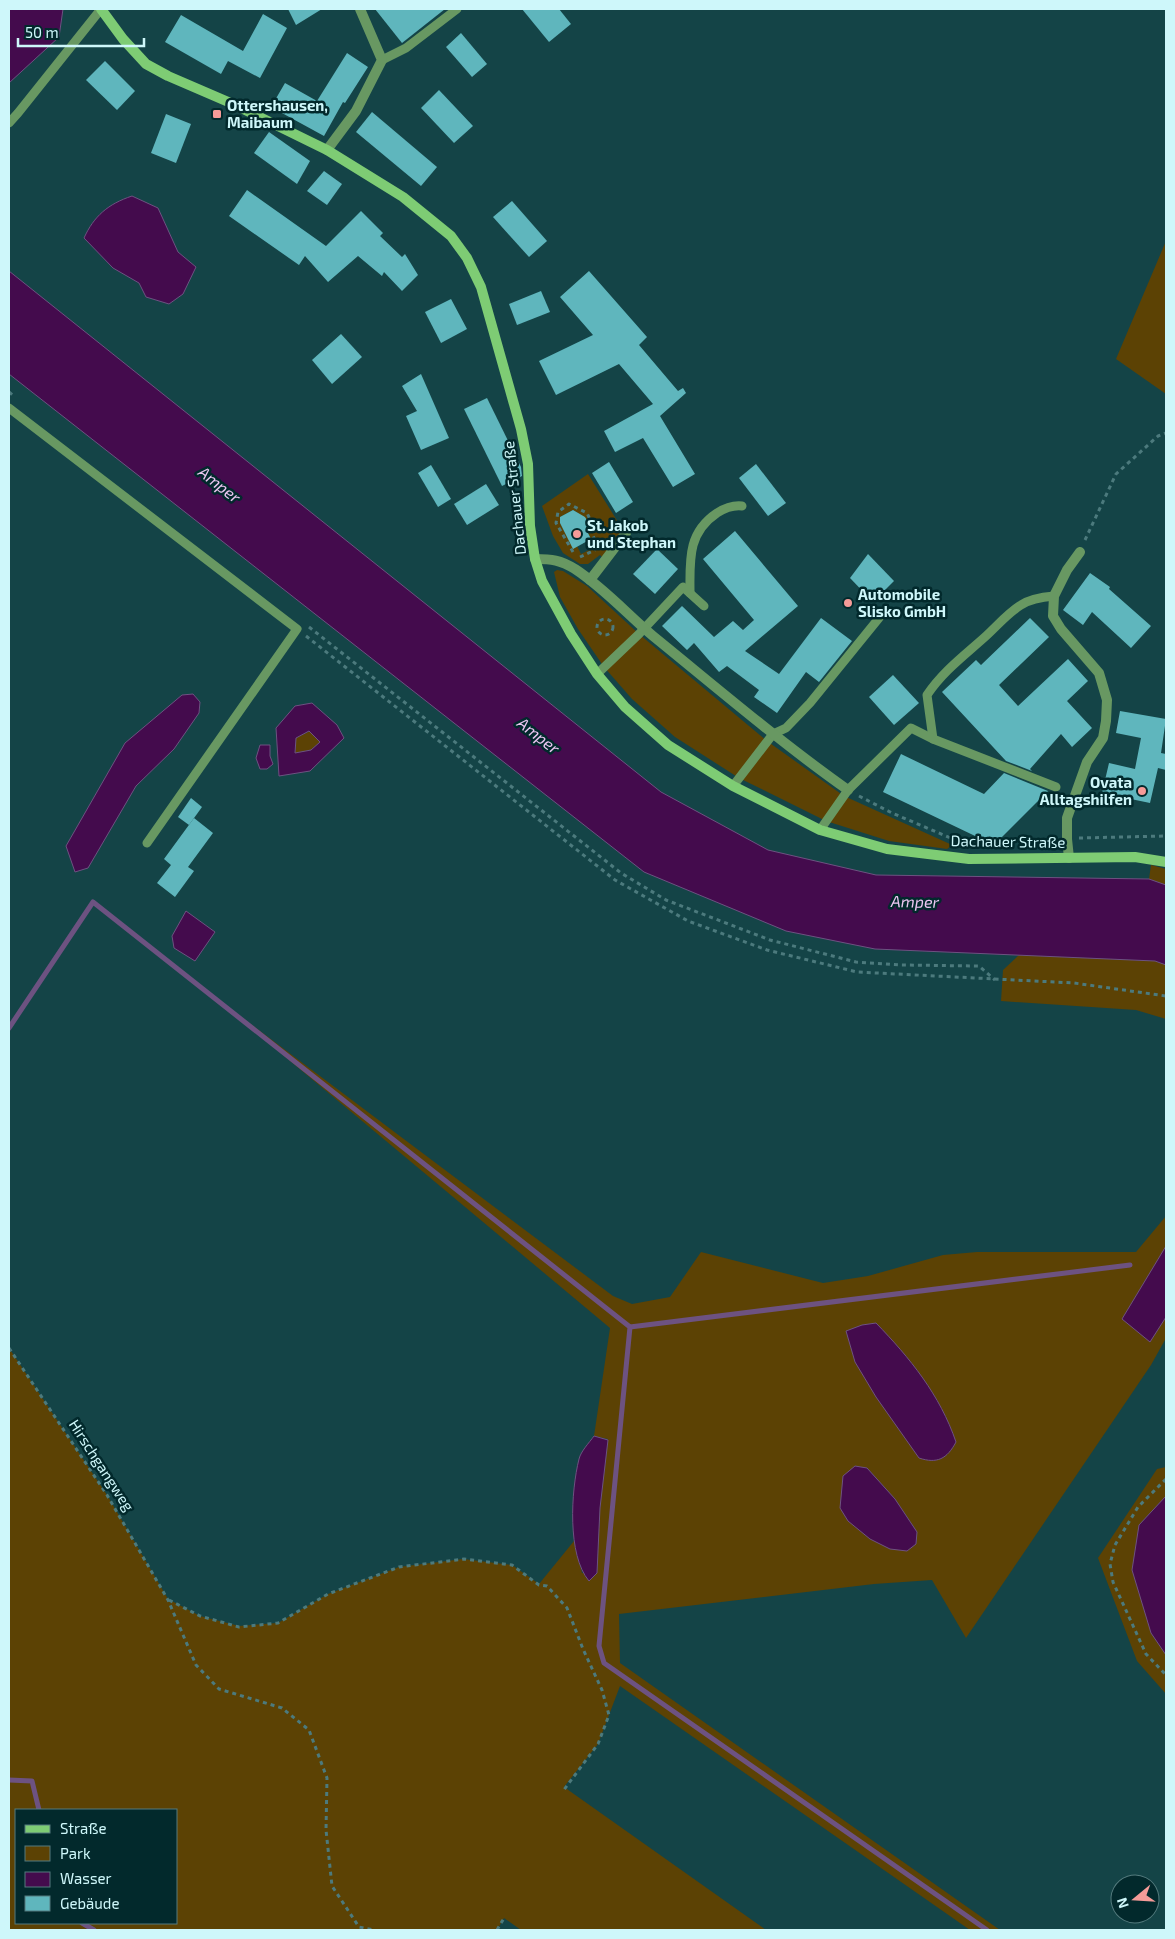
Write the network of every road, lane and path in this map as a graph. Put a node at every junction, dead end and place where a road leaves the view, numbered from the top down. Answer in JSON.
{"nodes":[{"id":1,"x":94,"y":9,"type":"edge"},
{"id":2,"x":101,"y":9,"type":"edge"},
{"id":3,"x":360,"y":9,"type":"edge"},
{"id":4,"x":457,"y":9,"type":"edge"},
{"id":5,"x":382,"y":60,"type":"junction"},
{"id":6,"x":9,"y":122,"type":"edge"},
{"id":7,"x":327,"y":150,"type":"junction"},
{"id":8,"x":9,"y":392,"type":"edge"},
{"id":9,"x":17,"y":398,"type":"dead end"},
{"id":10,"x":9,"y":408,"type":"edge"},
{"id":11,"x":1166,"y":433,"type":"edge"},
{"id":12,"x":742,"y":506,"type":"dead end"},
{"id":13,"x":626,"y":533,"type":"dead end"},
{"id":14,"x":595,"y":550,"type":"joint"},
{"id":15,"x":1080,"y":552,"type":"joint"},
{"id":16,"x":535,"y":559,"type":"junction"},
{"id":17,"x":590,"y":580,"type":"junction"},
{"id":18,"x":690,"y":593,"type":"junction"},
{"id":19,"x":1054,"y":596,"type":"junction"},
{"id":20,"x":704,"y":606,"type":"dead end"},
{"id":21,"x":879,"y":618,"type":"dead end"},
{"id":22,"x":600,"y":621,"type":"joint"},
{"id":23,"x":307,"y":626,"type":"dead end"},
{"id":24,"x":297,"y":628,"type":"junction"},
{"id":25,"x":644,"y":628,"type":"junction"},
{"id":26,"x":597,"y":674,"type":"junction"},
{"id":27,"x":773,"y":734,"type":"junction"},
{"id":28,"x":933,"y":739,"type":"junction"},
{"id":29,"x":733,"y":786,"type":"junction"},
{"id":30,"x":1056,"y":788,"type":"dead end"},
{"id":31,"x":848,"y":790,"type":"junction"},
{"id":32,"x":820,"y":830,"type":"junction"},
{"id":33,"x":1166,"y":836,"type":"edge"},
{"id":34,"x":1066,"y":838,"type":"junction"},
{"id":35,"x":147,"y":843,"type":"dead end"},
{"id":36,"x":1031,"y":844,"type":"dead end"},
{"id":37,"x":969,"y":846,"type":"dead end"},
{"id":38,"x":1070,"y":858,"type":"junction"},
{"id":39,"x":1166,"y":862,"type":"edge"},
{"id":40,"x":995,"y":980,"type":"junction"},
{"id":41,"x":1166,"y":996,"type":"edge"},
{"id":42,"x":9,"y":1348,"type":"edge"},
{"id":43,"x":1166,"y":1479,"type":"edge"},
{"id":44,"x":168,"y":1600,"type":"junction"},
{"id":45,"x":1166,"y":1676,"type":"edge"},
{"id":46,"x":563,"y":1791,"type":"dead end"},
{"id":47,"x":504,"y":1918,"type":"dead end"},
{"id":48,"x":374,"y":1930,"type":"edge"},
{"id":49,"x":497,"y":1930,"type":"edge"}],
"edges":[{"from":1,"to":2,"type":"lane"},
{"from":2,"to":6,"type":"lane"},
{"from":2,"to":7,"type":"main road","name":"Dachauer Straße"},
{"from":3,"to":5,"type":"street"},
{"from":4,"to":5,"type":"lane"},
{"from":5,"to":7,"type":"street"},
{"from":7,"to":16,"type":"main road","name":"Dachauer Straße"},
{"from":8,"to":9,"type":"path"},
{"from":10,"to":24,"type":"lane"},
{"from":11,"to":15,"type":"path"},
{"from":12,"to":18,"type":"lane"},
{"from":13,"to":17,"type":"street"},
{"from":14,"to":14,"type":"path"},
{"from":15,"to":19,"type":"street"},
{"from":16,"to":17,"type":"street"},
{"from":16,"to":26,"type":"main road","name":"Dachauer Straße"},
{"from":17,"to":25,"type":"street"},
{"from":18,"to":20,"type":"lane"},
{"from":18,"to":25,"type":"lane"},
{"from":19,"to":28,"type":"lane"},
{"from":19,"to":34,"type":"street"},
{"from":21,"to":27,"type":"lane"},
{"from":22,"to":22,"type":"path"},
{"from":23,"to":40,"type":"path"},
{"from":24,"to":35,"type":"lane"},
{"from":24,"to":40,"type":"path"},
{"from":25,"to":26,"type":"lane"},
{"from":25,"to":27,"type":"street"},
{"from":26,"to":29,"type":"main road","name":"Dachauer Straße"},
{"from":27,"to":29,"type":"lane"},
{"from":27,"to":31,"type":"street"},
{"from":28,"to":30,"type":"lane"},
{"from":28,"to":31,"type":"lane"},
{"from":29,"to":32,"type":"main road","name":"Dachauer Straße"},
{"from":31,"to":32,"type":"lane"},
{"from":31,"to":37,"type":"path"},
{"from":32,"to":38,"type":"main road","name":"Dachauer Straße"},
{"from":33,"to":34,"type":"path"},
{"from":34,"to":36,"type":"path"},
{"from":34,"to":38,"type":"street"},
{"from":38,"to":39,"type":"main road","name":"Dachauer Straße"},
{"from":40,"to":41,"type":"path"},
{"from":42,"to":44,"type":"path","name":"Hirschgangweg"},
{"from":43,"to":45,"type":"path"},
{"from":44,"to":46,"type":"path"},
{"from":44,"to":48,"type":"path","name":"Hirschgangweg"},
{"from":47,"to":49,"type":"path"}]}
